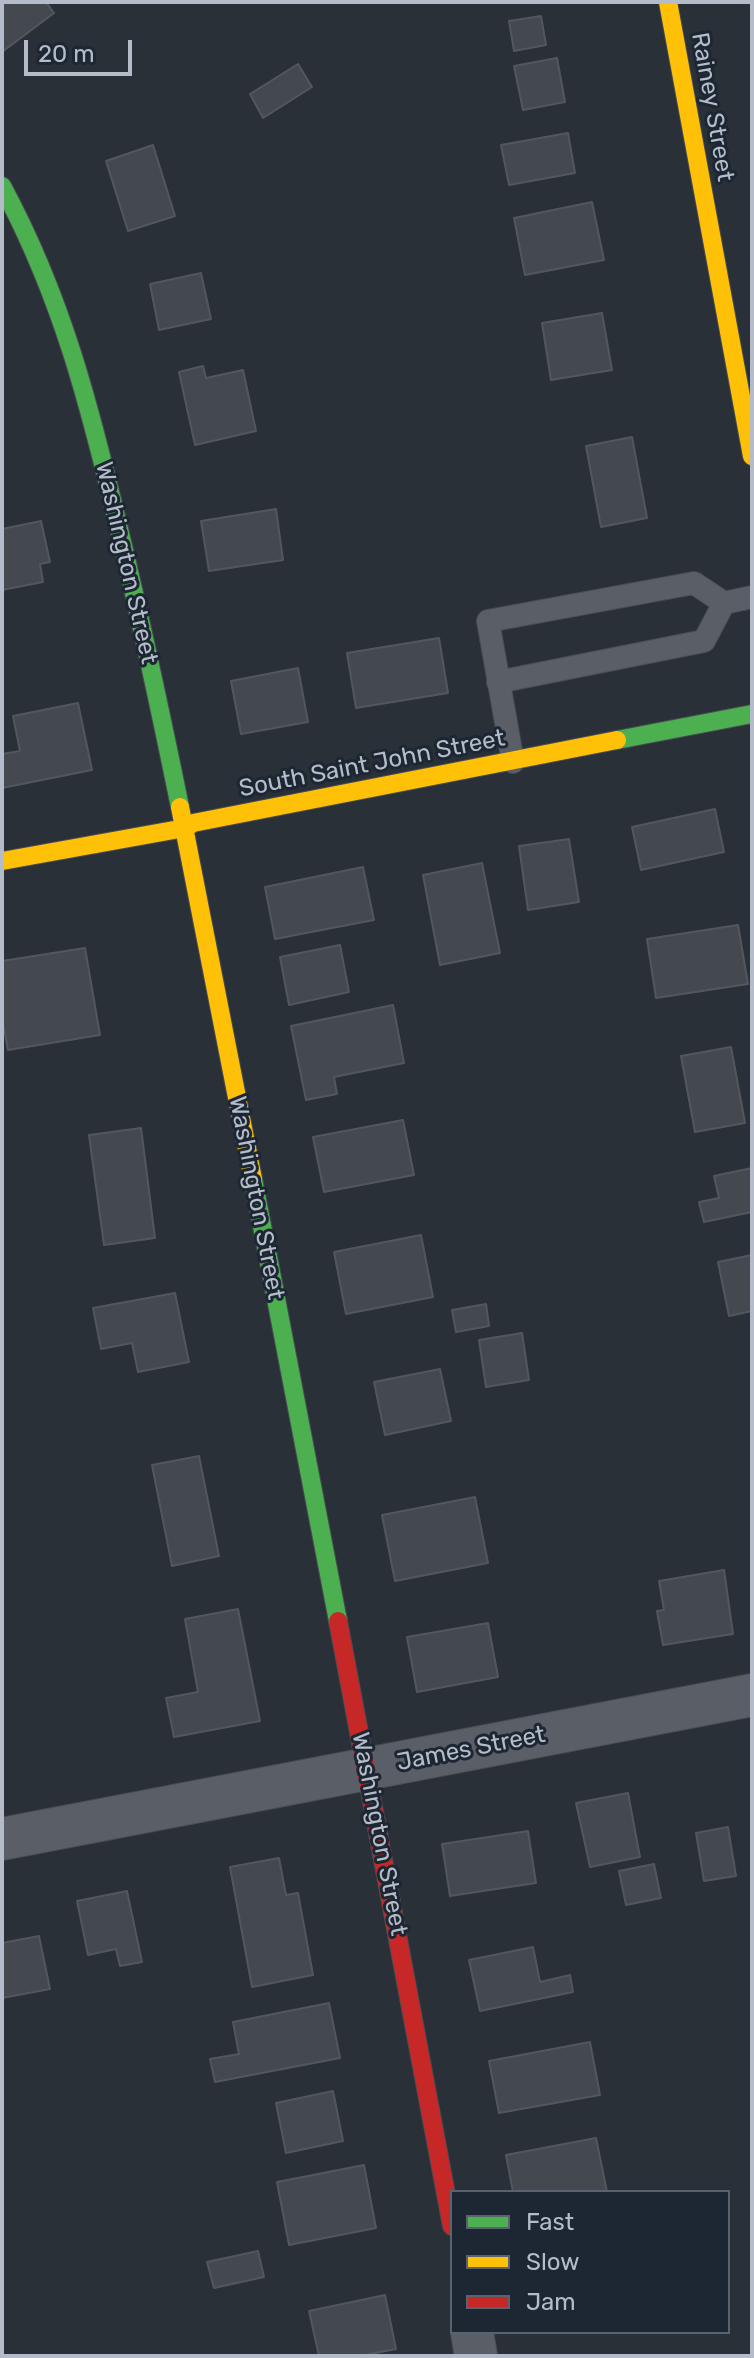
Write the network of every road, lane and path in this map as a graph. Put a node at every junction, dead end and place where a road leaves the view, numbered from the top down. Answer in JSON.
{"nodes":[{"id":1,"x":668,"y":2,"type":"edge"},
{"id":2,"x":6,"y":200,"type":"edge"},
{"id":3,"x":752,"y":456,"type":"edge"},
{"id":4,"x":752,"y":597,"type":"edge"},
{"id":5,"x":724,"y":603,"type":"junction"},
{"id":6,"x":498,"y":682,"type":"junction"},
{"id":7,"x":752,"y":714,"type":"edge"},
{"id":8,"x":513,"y":762,"type":"junction"},
{"id":9,"x":185,"y":828,"type":"junction"},
{"id":10,"x":2,"y":861,"type":"edge"},
{"id":11,"x":752,"y":1695,"type":"edge"},
{"id":12,"x":367,"y":1770,"type":"junction"},
{"id":13,"x":2,"y":1839,"type":"edge"},
{"id":14,"x":450,"y":2215,"type":"edge"},
{"id":15,"x":472,"y":2334,"type":"edge"},
{"id":16,"x":476,"y":2356,"type":"edge"}],
"edges":[{"from":1,"to":3,"type":"street","name":"Rainey Street"},
{"from":2,"to":9,"type":"street","name":"Washington Street"},
{"from":4,"to":5,"type":"lane"},
{"from":5,"to":6,"type":"lane"},
{"from":5,"to":6,"type":"lane"},
{"from":6,"to":8,"type":"lane"},
{"from":7,"to":8,"type":"street","name":"South Saint John Street"},
{"from":8,"to":9,"type":"street","name":"South Saint John Street"},
{"from":9,"to":10,"type":"street","name":"South Saint John Street"},
{"from":9,"to":12,"type":"street","name":"Washington Street"},
{"from":11,"to":12,"type":"street","name":"James Street"},
{"from":12,"to":13,"type":"street","name":"James Street"},
{"from":12,"to":14,"type":"street","name":"Washington Street"},
{"from":15,"to":16,"type":"street"}]}
